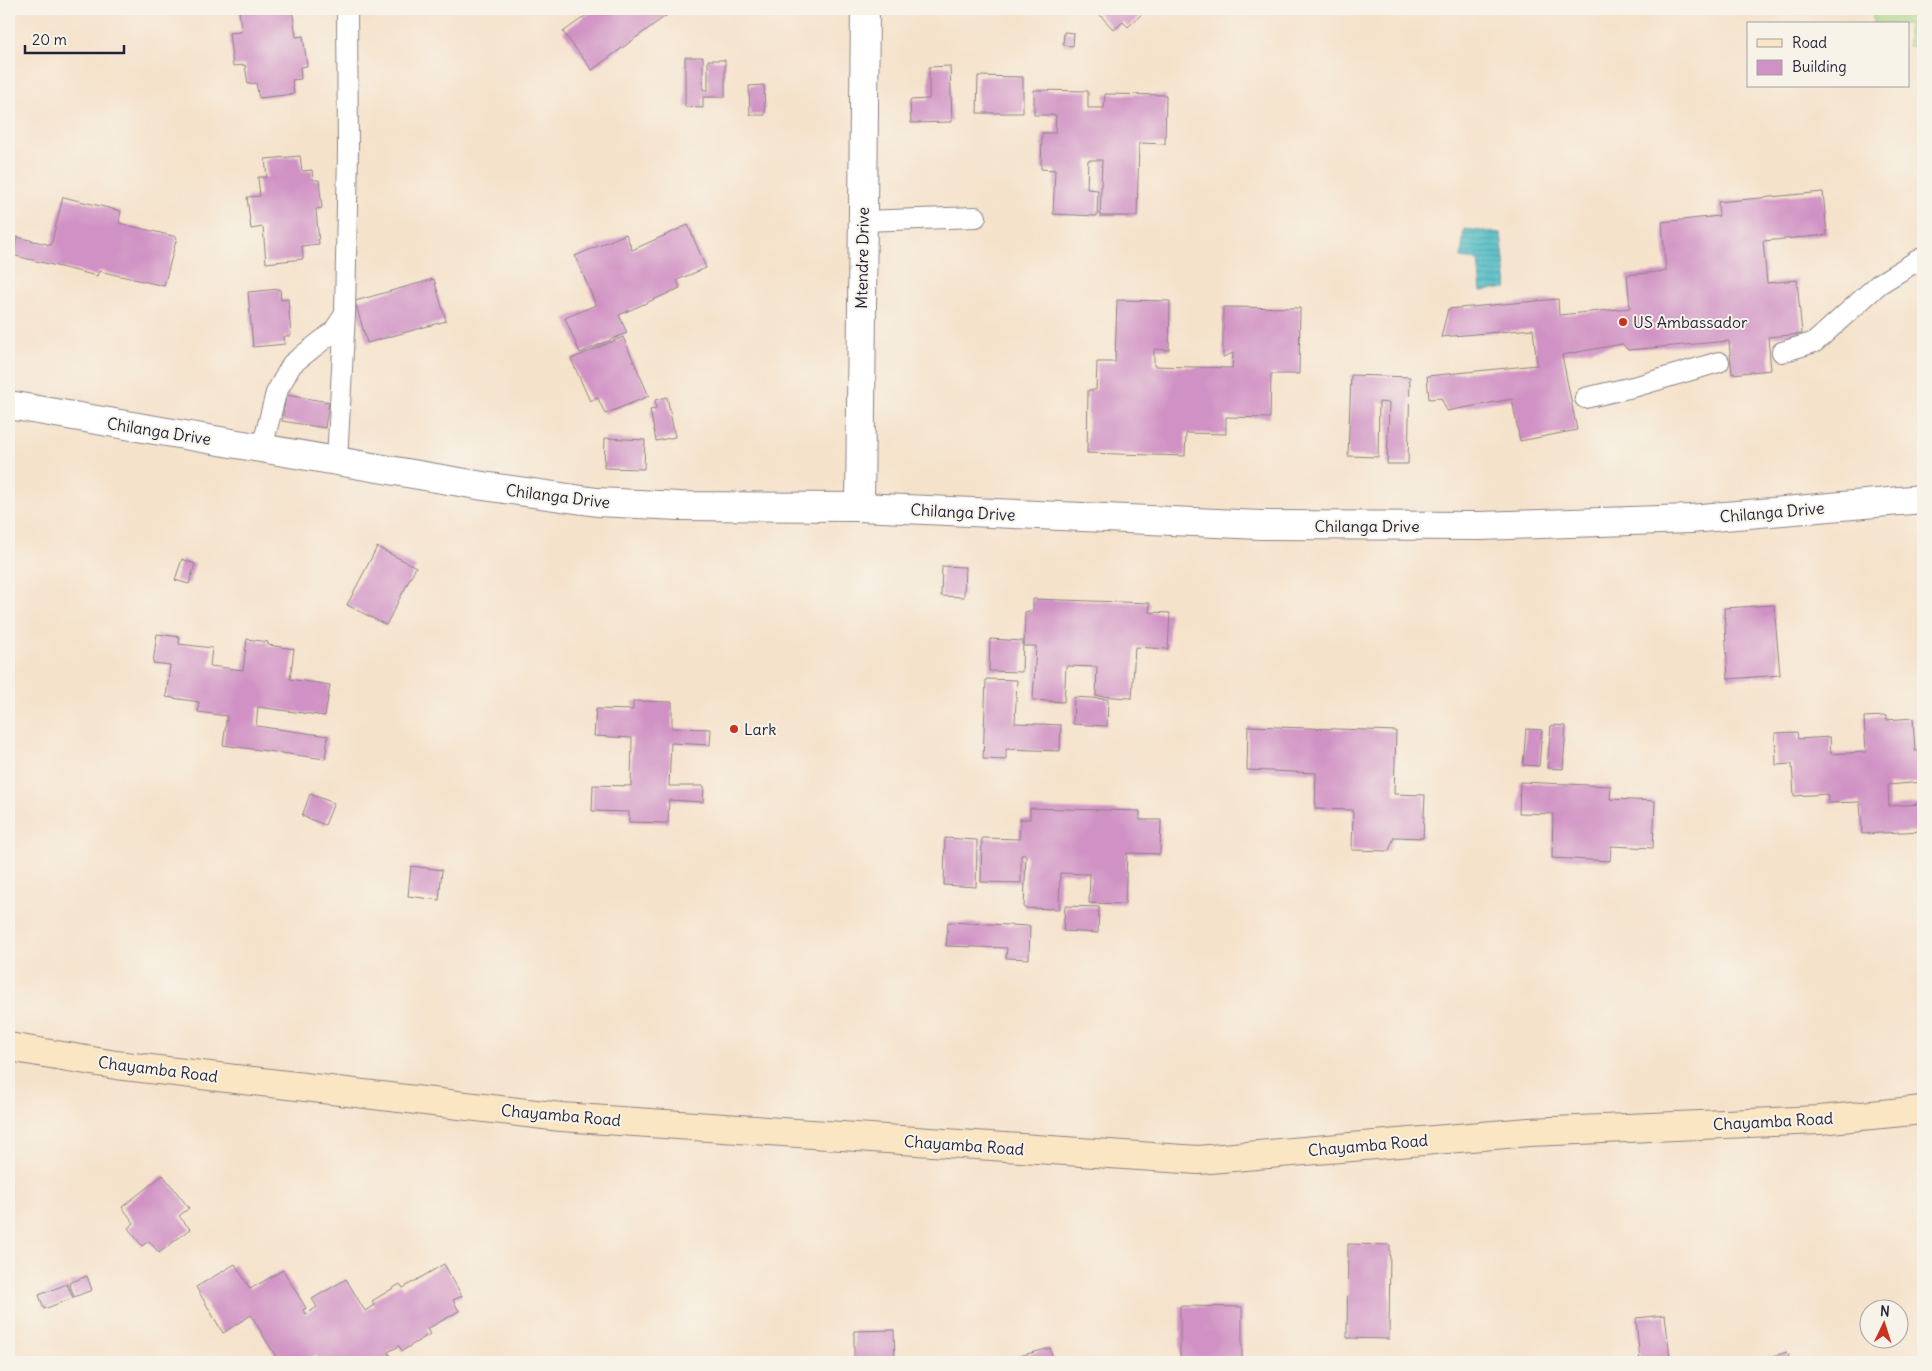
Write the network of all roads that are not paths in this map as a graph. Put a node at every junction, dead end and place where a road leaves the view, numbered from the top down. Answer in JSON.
{"nodes":[{"id":1,"x":347,"y":9,"type":"edge"},
{"id":2,"x":865,"y":9,"type":"edge"},
{"id":3,"x":976,"y":217,"type":"dead end"},
{"id":4,"x":862,"y":221,"type":"junction"},
{"id":5,"x":1923,"y":257,"type":"edge"},
{"id":6,"x":345,"y":314,"type":"junction"},
{"id":7,"x":1782,"y":352,"type":"dead end"},
{"id":8,"x":1719,"y":362,"type":"dead end"},
{"id":9,"x":1586,"y":398,"type":"dead end"},
{"id":10,"x":9,"y":405,"type":"edge"},
{"id":11,"x":262,"y":448,"type":"junction"},
{"id":12,"x":337,"y":460,"type":"junction"},
{"id":13,"x":1923,"y":499,"type":"edge"},
{"id":14,"x":860,"y":507,"type":"junction"},
{"id":15,"x":9,"y":1047,"type":"edge"},
{"id":16,"x":1923,"y":1110,"type":"edge"}],
"edges":[{"from":1,"to":6,"type":"lane"},
{"from":2,"to":4,"type":"street","name":"Mtendre Drive"},
{"from":3,"to":4,"type":"lane"},
{"from":4,"to":14,"type":"street","name":"Mtendre Drive"},
{"from":5,"to":7,"type":"lane"},
{"from":6,"to":11,"type":"lane"},
{"from":6,"to":12,"type":"lane"},
{"from":8,"to":9,"type":"lane"},
{"from":10,"to":11,"type":"street","name":"Chilanga Drive"},
{"from":11,"to":12,"type":"street","name":"Chilanga Drive"},
{"from":12,"to":14,"type":"street","name":"Chilanga Drive"},
{"from":13,"to":14,"type":"street","name":"Chilanga Drive"},
{"from":15,"to":16,"type":"street","name":"Chayamba Road"}]}
